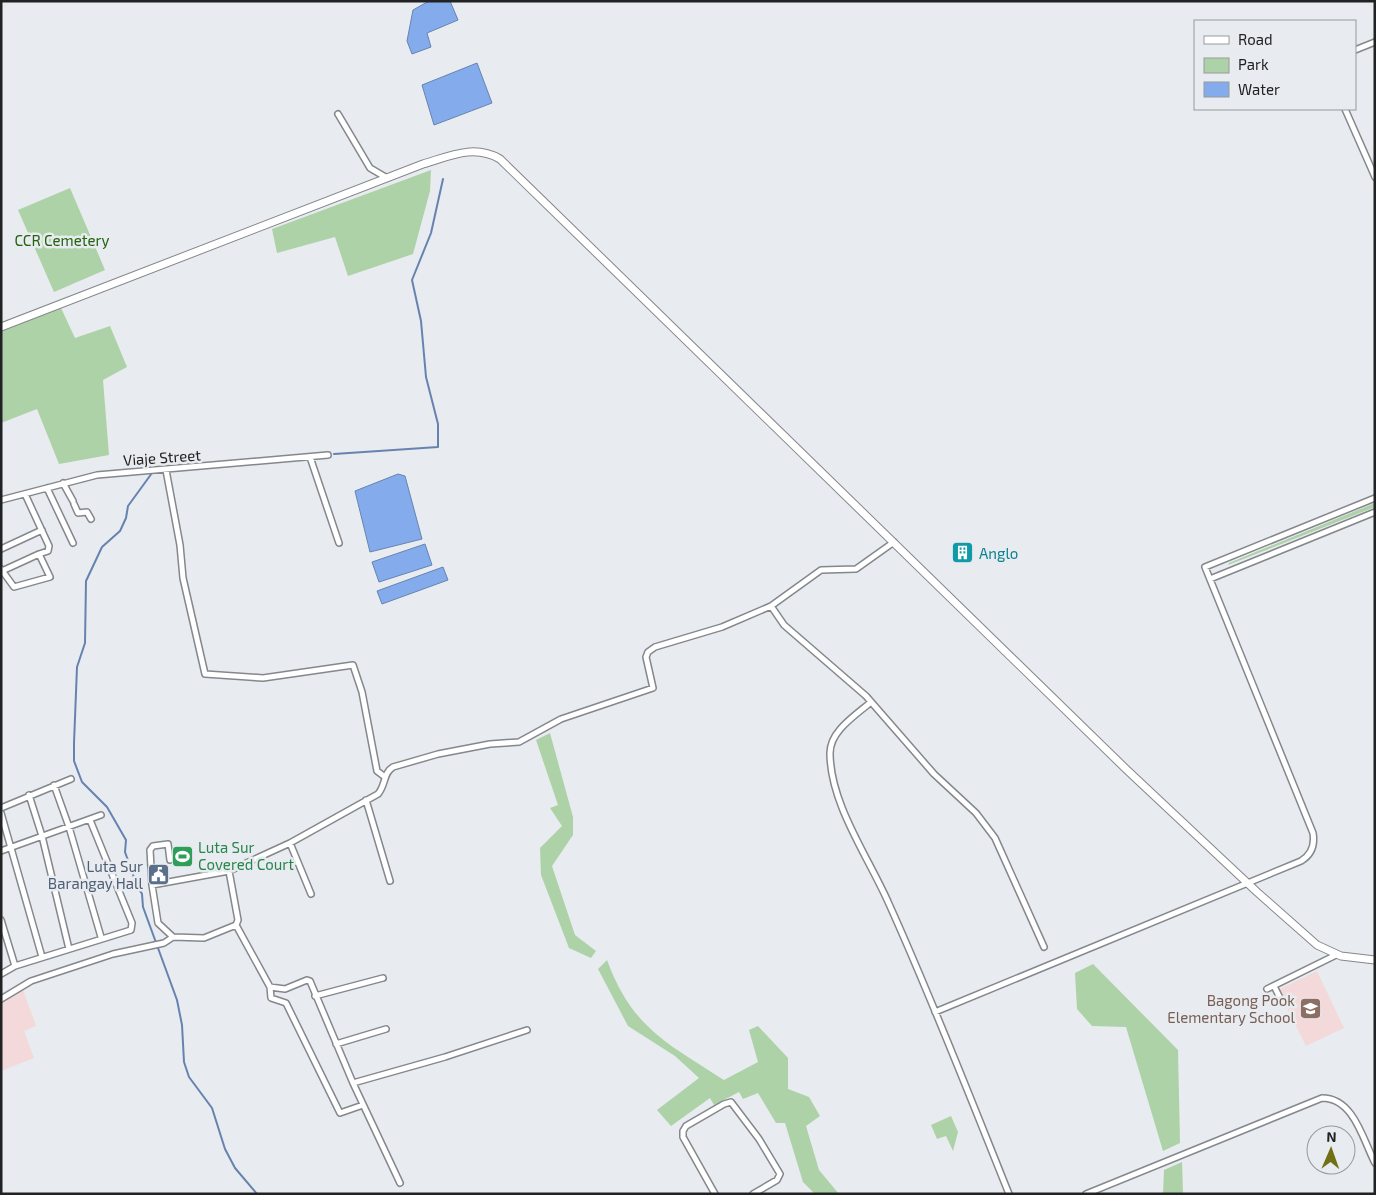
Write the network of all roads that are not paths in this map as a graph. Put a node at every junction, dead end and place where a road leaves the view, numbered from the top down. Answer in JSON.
{"nodes":[{"id":1,"x":1375,"y":42,"type":"edge"},
{"id":2,"x":1356,"y":50,"type":"edge"},
{"id":3,"x":1346,"y":110,"type":"edge"},
{"id":4,"x":338,"y":114,"type":"dead end"},
{"id":5,"x":388,"y":178,"type":"junction"},
{"id":6,"x":1375,"y":178,"type":"edge"},
{"id":7,"x":1,"y":327,"type":"edge"},
{"id":8,"x":328,"y":455,"type":"dead end"},
{"id":9,"x":310,"y":457,"type":"junction"},
{"id":10,"x":166,"y":470,"type":"junction"},
{"id":11,"x":63,"y":483,"type":"junction"},
{"id":12,"x":47,"y":488,"type":"junction"},
{"id":13,"x":25,"y":494,"type":"junction"},
{"id":14,"x":1375,"y":498,"type":"edge"},
{"id":15,"x":1,"y":500,"type":"edge"},
{"id":16,"x":1375,"y":512,"type":"edge"},
{"id":17,"x":91,"y":519,"type":"dead end"},
{"id":18,"x":42,"y":530,"type":"junction"},
{"id":19,"x":894,"y":542,"type":"junction"},
{"id":20,"x":73,"y":543,"type":"dead end"},
{"id":21,"x":339,"y":543,"type":"dead end"},
{"id":22,"x":1,"y":549,"type":"edge"},
{"id":23,"x":39,"y":554,"type":"junction"},
{"id":24,"x":2,"y":570,"type":"edge"},
{"id":25,"x":1210,"y":579,"type":"junction"},
{"id":26,"x":771,"y":606,"type":"junction"},
{"id":27,"x":871,"y":702,"type":"junction"},
{"id":28,"x":386,"y":777,"type":"junction"},
{"id":29,"x":71,"y":779,"type":"dead end"},
{"id":30,"x":54,"y":785,"type":"junction"},
{"id":31,"x":30,"y":795,"type":"junction"},
{"id":32,"x":366,"y":800,"type":"junction"},
{"id":33,"x":1,"y":808,"type":"edge"},
{"id":34,"x":1,"y":813,"type":"edge"},
{"id":35,"x":101,"y":815,"type":"dead end"},
{"id":36,"x":90,"y":820,"type":"junction"},
{"id":37,"x":69,"y":827,"type":"junction"},
{"id":38,"x":42,"y":836,"type":"junction"},
{"id":39,"x":290,"y":843,"type":"junction"},
{"id":40,"x":10,"y":848,"type":"junction"},
{"id":41,"x":1,"y":851,"type":"edge"},
{"id":42,"x":170,"y":860,"type":"dead end"},
{"id":43,"x":228,"y":871,"type":"junction"},
{"id":44,"x":390,"y":881,"type":"dead end"},
{"id":45,"x":1248,"y":883,"type":"junction"},
{"id":46,"x":152,"y":885,"type":"junction"},
{"id":47,"x":311,"y":894,"type":"dead end"},
{"id":48,"x":1,"y":920,"type":"edge"},
{"id":49,"x":236,"y":925,"type":"junction"},
{"id":50,"x":173,"y":937,"type":"junction"},
{"id":51,"x":101,"y":938,"type":"junction"},
{"id":52,"x":1044,"y":947,"type":"dead end"},
{"id":53,"x":69,"y":949,"type":"junction"},
{"id":54,"x":1336,"y":954,"type":"junction"},
{"id":55,"x":42,"y":956,"type":"junction"},
{"id":56,"x":1375,"y":960,"type":"edge"},
{"id":57,"x":15,"y":966,"type":"junction"},
{"id":58,"x":1,"y":974,"type":"edge"},
{"id":59,"x":383,"y":978,"type":"dead end"},
{"id":60,"x":1274,"y":986,"type":"junction"},
{"id":61,"x":270,"y":987,"type":"junction"},
{"id":62,"x":1267,"y":989,"type":"dead end"},
{"id":63,"x":315,"y":996,"type":"junction"},
{"id":64,"x":1,"y":999,"type":"edge"},
{"id":65,"x":1282,"y":1002,"type":"dead end"},
{"id":66,"x":935,"y":1012,"type":"junction"},
{"id":67,"x":386,"y":1029,"type":"dead end"},
{"id":68,"x":527,"y":1030,"type":"dead end"},
{"id":69,"x":336,"y":1044,"type":"junction"},
{"id":70,"x":353,"y":1084,"type":"junction"},
{"id":71,"x":363,"y":1105,"type":"junction"},
{"id":72,"x":1375,"y":1163,"type":"edge"},
{"id":73,"x":400,"y":1183,"type":"dead end"},
{"id":74,"x":715,"y":1194,"type":"edge"},
{"id":75,"x":754,"y":1194,"type":"edge"},
{"id":76,"x":1010,"y":1194,"type":"edge"},
{"id":77,"x":1086,"y":1194,"type":"edge"}],
"edges":[{"from":1,"to":2,"type":"street"},
{"from":3,"to":6,"type":"street"},
{"from":4,"to":5,"type":"street"},
{"from":5,"to":7,"type":"street"},
{"from":5,"to":19,"type":"street"},
{"from":8,"to":9,"type":"street","name":"Viaje Street"},
{"from":9,"to":10,"type":"street","name":"Viaje Street"},
{"from":9,"to":21,"type":"street"},
{"from":10,"to":11,"type":"street","name":"Viaje Street"},
{"from":10,"to":28,"type":"street"},
{"from":11,"to":12,"type":"street","name":"Viaje Street"},
{"from":11,"to":17,"type":"street"},
{"from":12,"to":13,"type":"street","name":"Viaje Street"},
{"from":12,"to":20,"type":"street"},
{"from":13,"to":15,"type":"street","name":"Viaje Street"},
{"from":13,"to":18,"type":"street"},
{"from":14,"to":25,"type":"street"},
{"from":16,"to":25,"type":"street"},
{"from":18,"to":22,"type":"street"},
{"from":18,"to":23,"type":"street"},
{"from":19,"to":26,"type":"street"},
{"from":19,"to":45,"type":"street"},
{"from":23,"to":24,"type":"street"},
{"from":23,"to":24,"type":"street"},
{"from":25,"to":45,"type":"street"},
{"from":26,"to":27,"type":"street"},
{"from":26,"to":28,"type":"street"},
{"from":27,"to":52,"type":"street"},
{"from":27,"to":66,"type":"street"},
{"from":28,"to":32,"type":"street"},
{"from":29,"to":30,"type":"street"},
{"from":30,"to":31,"type":"street"},
{"from":30,"to":37,"type":"street"},
{"from":31,"to":33,"type":"street"},
{"from":31,"to":38,"type":"street"},
{"from":32,"to":39,"type":"street"},
{"from":32,"to":44,"type":"street"},
{"from":34,"to":40,"type":"street"},
{"from":35,"to":36,"type":"street"},
{"from":36,"to":37,"type":"street"},
{"from":36,"to":51,"type":"street"},
{"from":37,"to":38,"type":"street"},
{"from":37,"to":51,"type":"street"},
{"from":38,"to":40,"type":"street"},
{"from":38,"to":53,"type":"street"},
{"from":39,"to":43,"type":"street"},
{"from":39,"to":47,"type":"street"},
{"from":40,"to":41,"type":"street"},
{"from":40,"to":55,"type":"street"},
{"from":42,"to":46,"type":"street"},
{"from":43,"to":46,"type":"street"},
{"from":43,"to":49,"type":"street"},
{"from":45,"to":54,"type":"street"},
{"from":45,"to":66,"type":"street"},
{"from":46,"to":50,"type":"street"},
{"from":48,"to":57,"type":"street"},
{"from":49,"to":50,"type":"street"},
{"from":49,"to":61,"type":"street"},
{"from":50,"to":64,"type":"street"},
{"from":51,"to":53,"type":"street"},
{"from":53,"to":55,"type":"street"},
{"from":54,"to":56,"type":"street"},
{"from":54,"to":60,"type":"street"},
{"from":55,"to":57,"type":"street"},
{"from":57,"to":58,"type":"street"},
{"from":59,"to":63,"type":"street"},
{"from":60,"to":62,"type":"street"},
{"from":60,"to":65,"type":"street"},
{"from":61,"to":63,"type":"street"},
{"from":61,"to":71,"type":"street"},
{"from":63,"to":69,"type":"street"},
{"from":66,"to":76,"type":"street"},
{"from":67,"to":69,"type":"street"},
{"from":68,"to":70,"type":"street"},
{"from":69,"to":70,"type":"street"},
{"from":70,"to":71,"type":"street"},
{"from":71,"to":73,"type":"street"},
{"from":72,"to":77,"type":"street"},
{"from":74,"to":75,"type":"street"}]}
